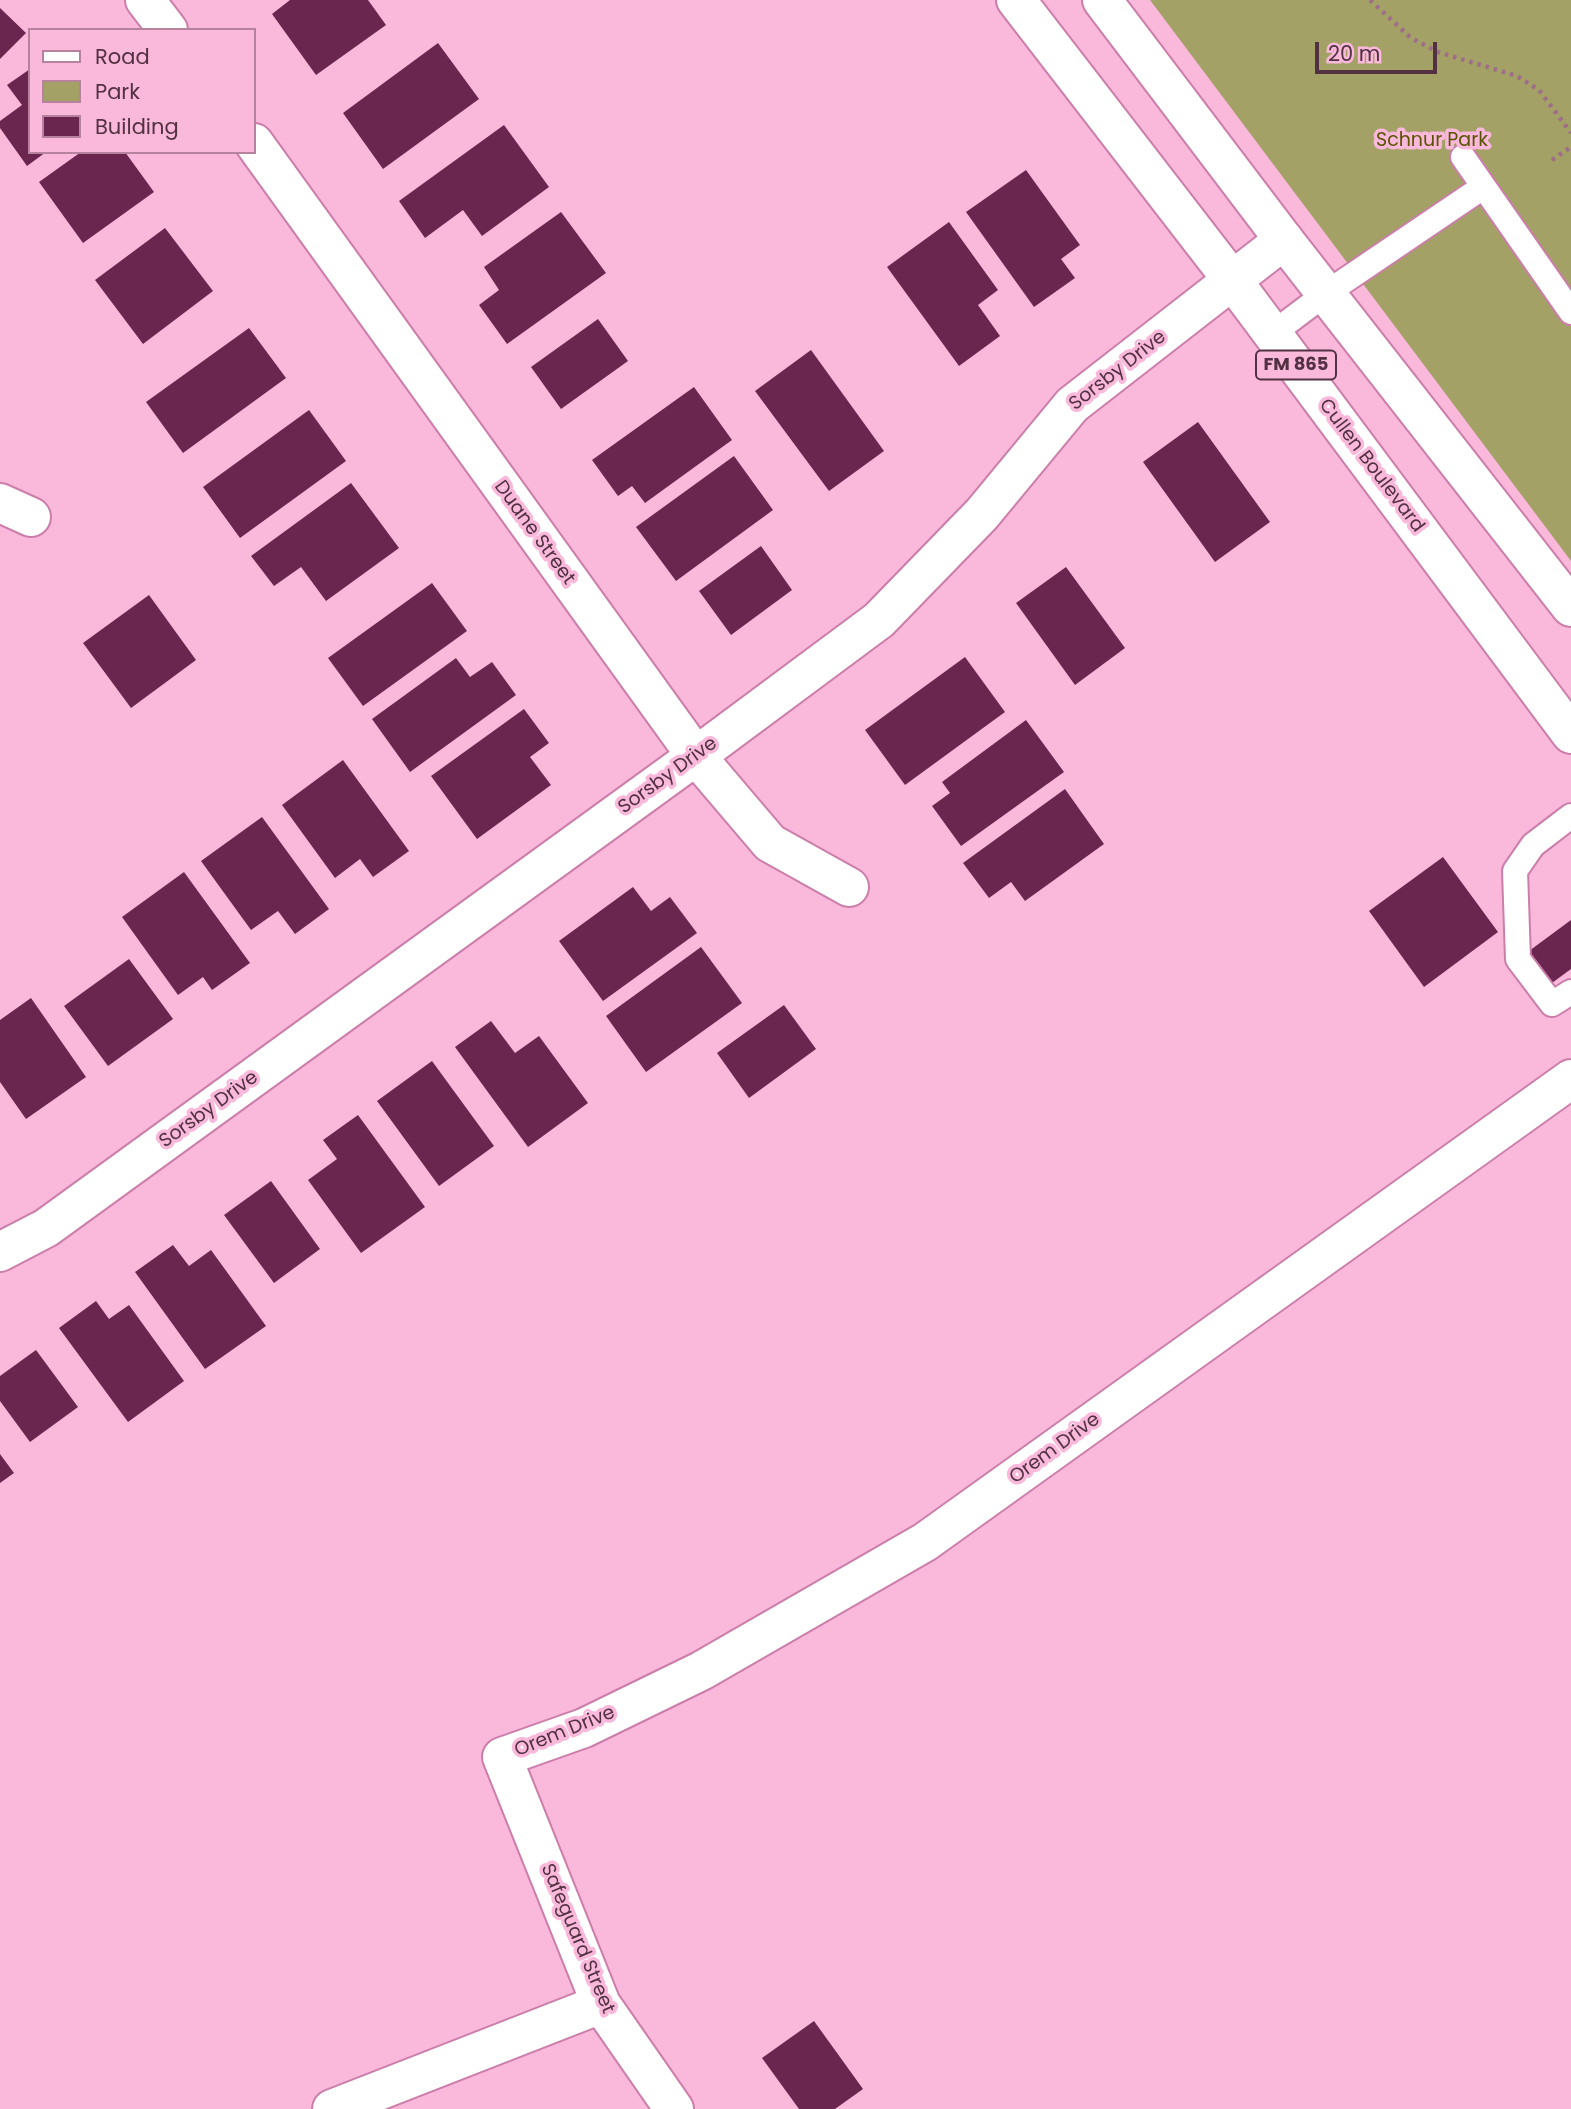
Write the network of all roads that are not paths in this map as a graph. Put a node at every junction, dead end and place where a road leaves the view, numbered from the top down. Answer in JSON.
{"nodes":[{"id":1,"x":145,"y":0,"type":"edge"},
{"id":2,"x":1016,"y":0,"type":"edge"},
{"id":3,"x":1102,"y":0,"type":"edge"},
{"id":4,"x":166,"y":28,"type":"edge"},
{"id":5,"x":256,"y":146,"type":"edge"},
{"id":6,"x":1463,"y":157,"type":"dead end"},
{"id":7,"x":1483,"y":187,"type":"junction"},
{"id":8,"x":1284,"y":240,"type":"junction"},
{"id":9,"x":1233,"y":281,"type":"junction"},
{"id":10,"x":1325,"y":294,"type":"junction"},
{"id":11,"x":1571,"y":312,"type":"edge"},
{"id":12,"x":1272,"y":334,"type":"junction"},
{"id":13,"x":1571,"y":607,"type":"edge"},
{"id":14,"x":1571,"y":734,"type":"edge"},
{"id":15,"x":695,"y":756,"type":"junction"},
{"id":16,"x":1571,"y":816,"type":"edge"},
{"id":17,"x":849,"y":887,"type":"dead end"},
{"id":18,"x":1571,"y":992,"type":"edge"},
{"id":19,"x":1571,"y":1079,"type":"edge"},
{"id":20,"x":0,"y":1252,"type":"edge"},
{"id":21,"x":502,"y":1757,"type":"joint"},
{"id":22,"x":601,"y":2004,"type":"junction"},
{"id":23,"x":332,"y":2109,"type":"edge"},
{"id":24,"x":674,"y":2109,"type":"edge"}],
"edges":[{"from":1,"to":4,"type":"street"},
{"from":2,"to":9,"type":"street","name":"Cullen Boulevard","number":"FM 865"},
{"from":3,"to":8,"type":"street","number":"FM 865"},
{"from":5,"to":15,"type":"street","name":"Duane Street"},
{"from":6,"to":7,"type":"lane"},
{"from":7,"to":10,"type":"lane"},
{"from":7,"to":11,"type":"lane"},
{"from":8,"to":9,"type":"street","name":"Sorsby Drive"},
{"from":8,"to":10,"type":"street","number":"FM 865"},
{"from":9,"to":12,"type":"street","name":"Cullen Boulevard","number":"FM 865"},
{"from":9,"to":15,"type":"street","name":"Sorsby Drive"},
{"from":10,"to":12,"type":"lane"},
{"from":10,"to":13,"type":"street","number":"FM 865"},
{"from":12,"to":14,"type":"street","name":"Cullen Boulevard","number":"FM 865"},
{"from":15,"to":17,"type":"street","name":"Duane Street"},
{"from":15,"to":20,"type":"street","name":"Sorsby Drive"},
{"from":16,"to":18,"type":"lane"},
{"from":19,"to":21,"type":"street","name":"Orem Drive"},
{"from":21,"to":22,"type":"street","name":"Safeguard Street"},
{"from":22,"to":23,"type":"street"},
{"from":22,"to":24,"type":"street","name":"Safeguard Street"}]}
